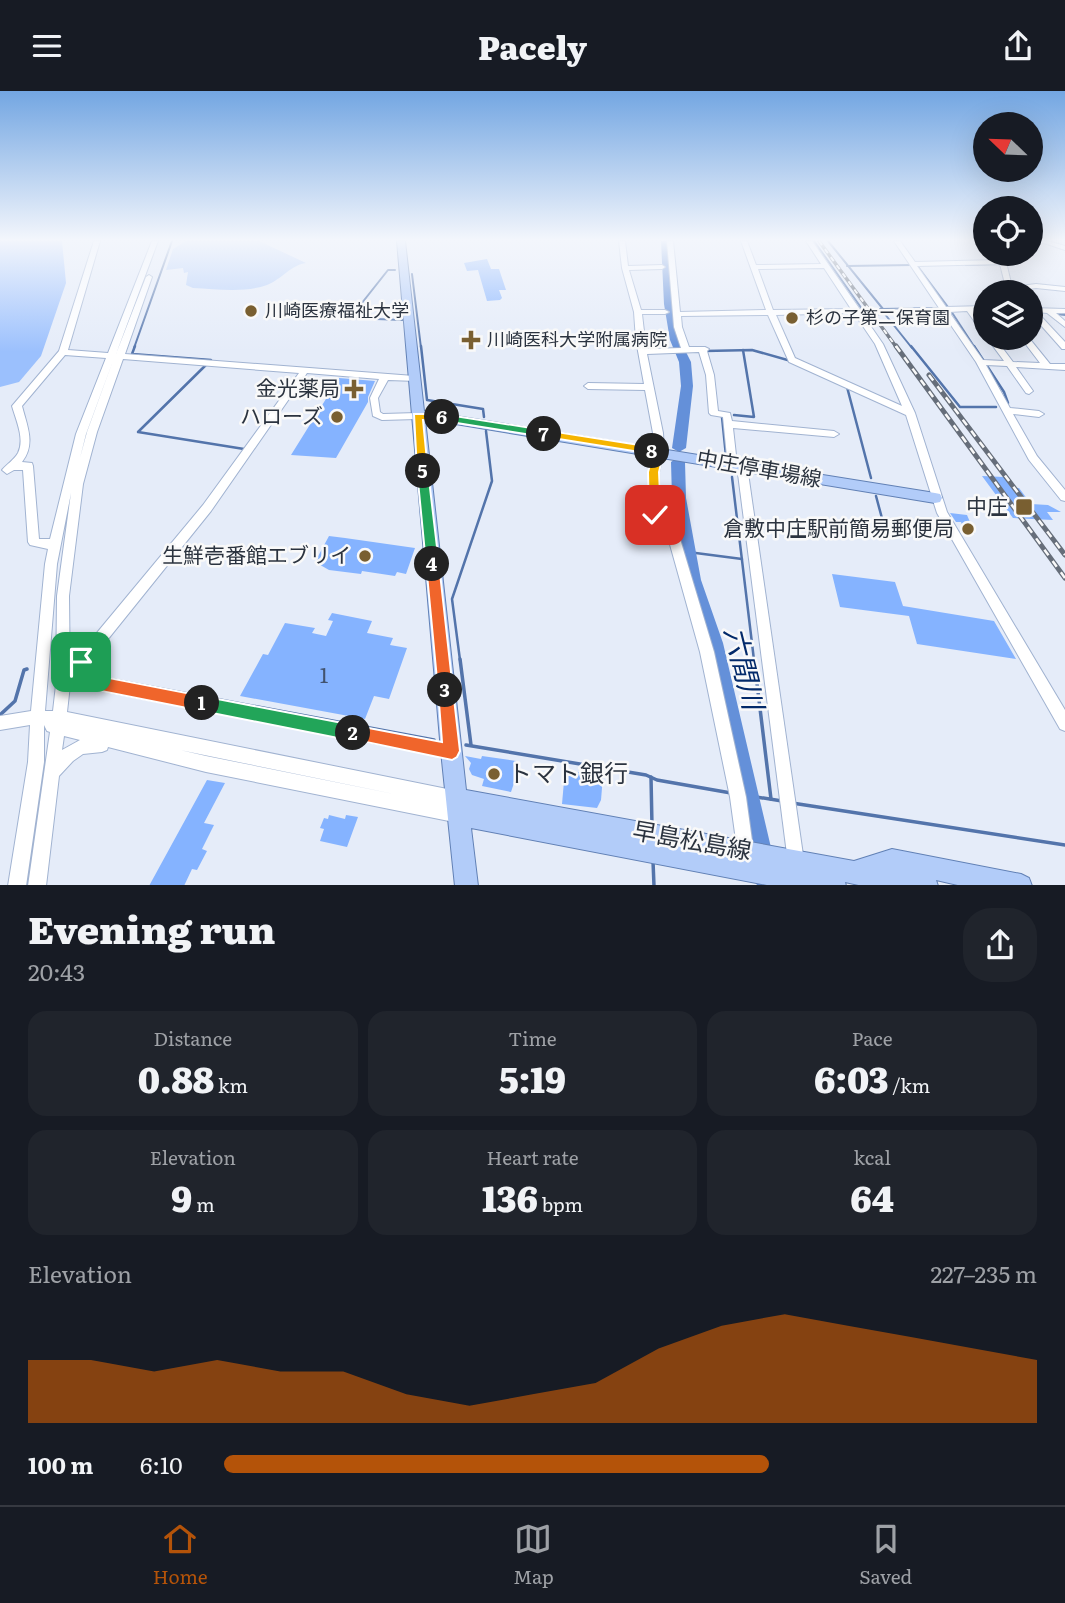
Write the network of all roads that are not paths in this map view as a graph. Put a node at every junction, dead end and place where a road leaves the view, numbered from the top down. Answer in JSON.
{"nodes":[{"id":1,"x":86,"y":278,"type":"edge"},
{"id":2,"x":142,"y":278,"type":"edge"},
{"id":3,"x":147,"y":278,"type":"edge"},
{"id":4,"x":404,"y":278,"type":"edge"},
{"id":5,"x":628,"y":278,"type":"edge"},
{"id":6,"x":673,"y":278,"type":"edge"},
{"id":7,"x":759,"y":278,"type":"edge"},
{"id":8,"x":835,"y":278,"type":"edge"},
{"id":9,"x":924,"y":278,"type":"edge"},
{"id":10,"x":1043,"y":287,"type":"edge"},
{"id":11,"x":1065,"y":289,"type":"edge"},
{"id":12,"x":946,"y":308,"type":"junction"},
{"id":13,"x":969,"y":309,"type":"junction"},
{"id":14,"x":973,"y":309,"type":"edge"},
{"id":15,"x":857,"y":311,"type":"junction"},
{"id":16,"x":1065,"y":311,"type":"edge"},
{"id":17,"x":638,"y":312,"type":"junction"},
{"id":18,"x":665,"y":312,"type":"dead end"},
{"id":19,"x":771,"y":312,"type":"junction"},
{"id":20,"x":1043,"y":312,"type":"edge"},
{"id":21,"x":676,"y":313,"type":"junction"},
{"id":22,"x":1051,"y":313,"type":"junction"},
{"id":23,"x":973,"y":314,"type":"edge"},
{"id":24,"x":1065,"y":316,"type":"edge"},
{"id":25,"x":1043,"y":323,"type":"edge"},
{"id":26,"x":1065,"y":325,"type":"edge"},
{"id":27,"x":1065,"y":347,"type":"edge"},
{"id":28,"x":682,"y":350,"type":"junction"},
{"id":29,"x":1000,"y":350,"type":"edge"},
{"id":30,"x":1034,"y":350,"type":"edge"},
{"id":31,"x":63,"y":352,"type":"junction"},
{"id":32,"x":642,"y":352,"type":"junction"},
{"id":33,"x":115,"y":356,"type":"junction"},
{"id":34,"x":983,"y":362,"type":"junction"},
{"id":35,"x":1010,"y":364,"type":"junction"},
{"id":36,"x":1047,"y":366,"type":"junction"},
{"id":37,"x":1065,"y":367,"type":"edge"},
{"id":38,"x":304,"y":372,"type":"junction"},
{"id":39,"x":384,"y":378,"type":"junction"},
{"id":40,"x":414,"y":379,"type":"junction"},
{"id":41,"x":588,"y":386,"type":"dead end"},
{"id":42,"x":649,"y":387,"type":"junction"},
{"id":43,"x":1029,"y":391,"type":"dead end"},
{"id":44,"x":1006,"y":410,"type":"junction"},
{"id":45,"x":910,"y":413,"type":"junction"},
{"id":46,"x":1039,"y":414,"type":"dead end"},
{"id":47,"x":417,"y":416,"type":"junction"},
{"id":48,"x":728,"y":424,"type":"junction"},
{"id":49,"x":834,"y":434,"type":"dead end"},
{"id":50,"x":25,"y":452,"type":"junction"},
{"id":51,"x":659,"y":452,"type":"junction"},
{"id":52,"x":737,"y":465,"type":"junction"},
{"id":53,"x":28,"y":466,"type":"junction"},
{"id":54,"x":1065,"y":497,"type":"edge"},
{"id":55,"x":935,"y":498,"type":"junction"},
{"id":56,"x":55,"y":543,"type":"junction"},
{"id":57,"x":37,"y":719,"type":"junction"},
{"id":58,"x":0,"y":723,"type":"edge"},
{"id":59,"x":58,"y":724,"type":"junction"},
{"id":60,"x":1065,"y":724,"type":"edge"},
{"id":61,"x":452,"y":751,"type":"junction"},
{"id":62,"x":156,"y":752,"type":"junction"},
{"id":63,"x":52,"y":772,"type":"junction"},
{"id":64,"x":458,"y":807,"type":"junction"},
{"id":65,"x":767,"y":867,"type":"edge"},
{"id":66,"x":856,"y":871,"type":"junction"},
{"id":67,"x":17,"y":885,"type":"edge"},
{"id":68,"x":37,"y":885,"type":"edge"},
{"id":69,"x":467,"y":885,"type":"edge"},
{"id":70,"x":835,"y":885,"type":"edge"},
{"id":71,"x":927,"y":885,"type":"edge"},
{"id":72,"x":1021,"y":885,"type":"edge"}],
"edges":[{"from":1,"to":31,"type":"street"},
{"from":2,"to":33,"type":"street"},
{"from":3,"to":33,"type":"street"},
{"from":4,"to":40,"type":"main road"},
{"from":5,"to":17,"type":"street"},
{"from":6,"to":21,"type":"street"},
{"from":7,"to":19,"type":"street"},
{"from":8,"to":15,"type":"street"},
{"from":9,"to":12,"type":"street"},
{"from":10,"to":11,"type":"street"},
{"from":12,"to":13,"type":"street"},
{"from":12,"to":15,"type":"street"},
{"from":12,"to":34,"type":"street"},
{"from":13,"to":14,"type":"street"},
{"from":13,"to":23,"type":"street"},
{"from":15,"to":19,"type":"street"},
{"from":15,"to":45,"type":"street"},
{"from":16,"to":22,"type":"street"},
{"from":17,"to":18,"type":"street"},
{"from":17,"to":32,"type":"street"},
{"from":19,"to":21,"type":"street"},
{"from":19,"to":45,"type":"street"},
{"from":20,"to":22,"type":"street"},
{"from":21,"to":28,"type":"street"},
{"from":22,"to":24,"type":"street"},
{"from":22,"to":26,"type":"street"},
{"from":25,"to":27,"type":"street"},
{"from":28,"to":32,"type":"street"},
{"from":28,"to":48,"type":"street"},
{"from":29,"to":35,"type":"street"},
{"from":30,"to":36,"type":"street"},
{"from":31,"to":33,"type":"street"},
{"from":31,"to":50,"type":"street"},
{"from":32,"to":42,"type":"street"},
{"from":33,"to":38,"type":"street"},
{"from":33,"to":56,"type":"street"},
{"from":33,"to":59,"type":"street"},
{"from":34,"to":35,"type":"street"},
{"from":34,"to":44,"type":"street"},
{"from":35,"to":36,"type":"street"},
{"from":35,"to":43,"type":"street"},
{"from":36,"to":37,"type":"street"},
{"from":38,"to":39,"type":"street"},
{"from":38,"to":61,"type":"street"},
{"from":39,"to":40,"type":"street"},
{"from":39,"to":47,"type":"street"},
{"from":40,"to":47,"type":"main road"},
{"from":41,"to":42,"type":"street"},
{"from":42,"to":51,"type":"street"},
{"from":44,"to":46,"type":"street"},
{"from":44,"to":54,"type":"street"},
{"from":45,"to":55,"type":"street"},
{"from":47,"to":51,"type":"main road","name":"中庄停車場線"},
{"from":47,"to":61,"type":"main road"},
{"from":48,"to":49,"type":"street"},
{"from":48,"to":52,"type":"street"},
{"from":50,"to":53,"type":"street"},
{"from":50,"to":53,"type":"street"},
{"from":51,"to":52,"type":"main road","name":"中庄停車場線"},
{"from":51,"to":65,"type":"street"},
{"from":52,"to":55,"type":"main road","name":"中庄停車場線"},
{"from":52,"to":65,"type":"street"},
{"from":53,"to":56,"type":"street"},
{"from":55,"to":60,"type":"street"},
{"from":56,"to":57,"type":"street"},
{"from":57,"to":58,"type":"street"},
{"from":57,"to":59,"type":"street"},
{"from":57,"to":67,"type":"street"},
{"from":59,"to":62,"type":"street"},
{"from":59,"to":63,"type":"street"},
{"from":59,"to":64,"type":"street"},
{"from":61,"to":64,"type":"main road"},
{"from":62,"to":63,"type":"street"},
{"from":62,"to":64,"type":"street"},
{"from":63,"to":68,"type":"street"},
{"from":64,"to":65,"type":"main road","name":"早島松島線"},
{"from":64,"to":69,"type":"main road"},
{"from":65,"to":66,"type":"main road","name":"早島松島線"},
{"from":65,"to":70,"type":"main road","name":"早島松島線"},
{"from":66,"to":71,"type":"main road","name":"早島松島線"},
{"from":66,"to":72,"type":"main road"}]}
